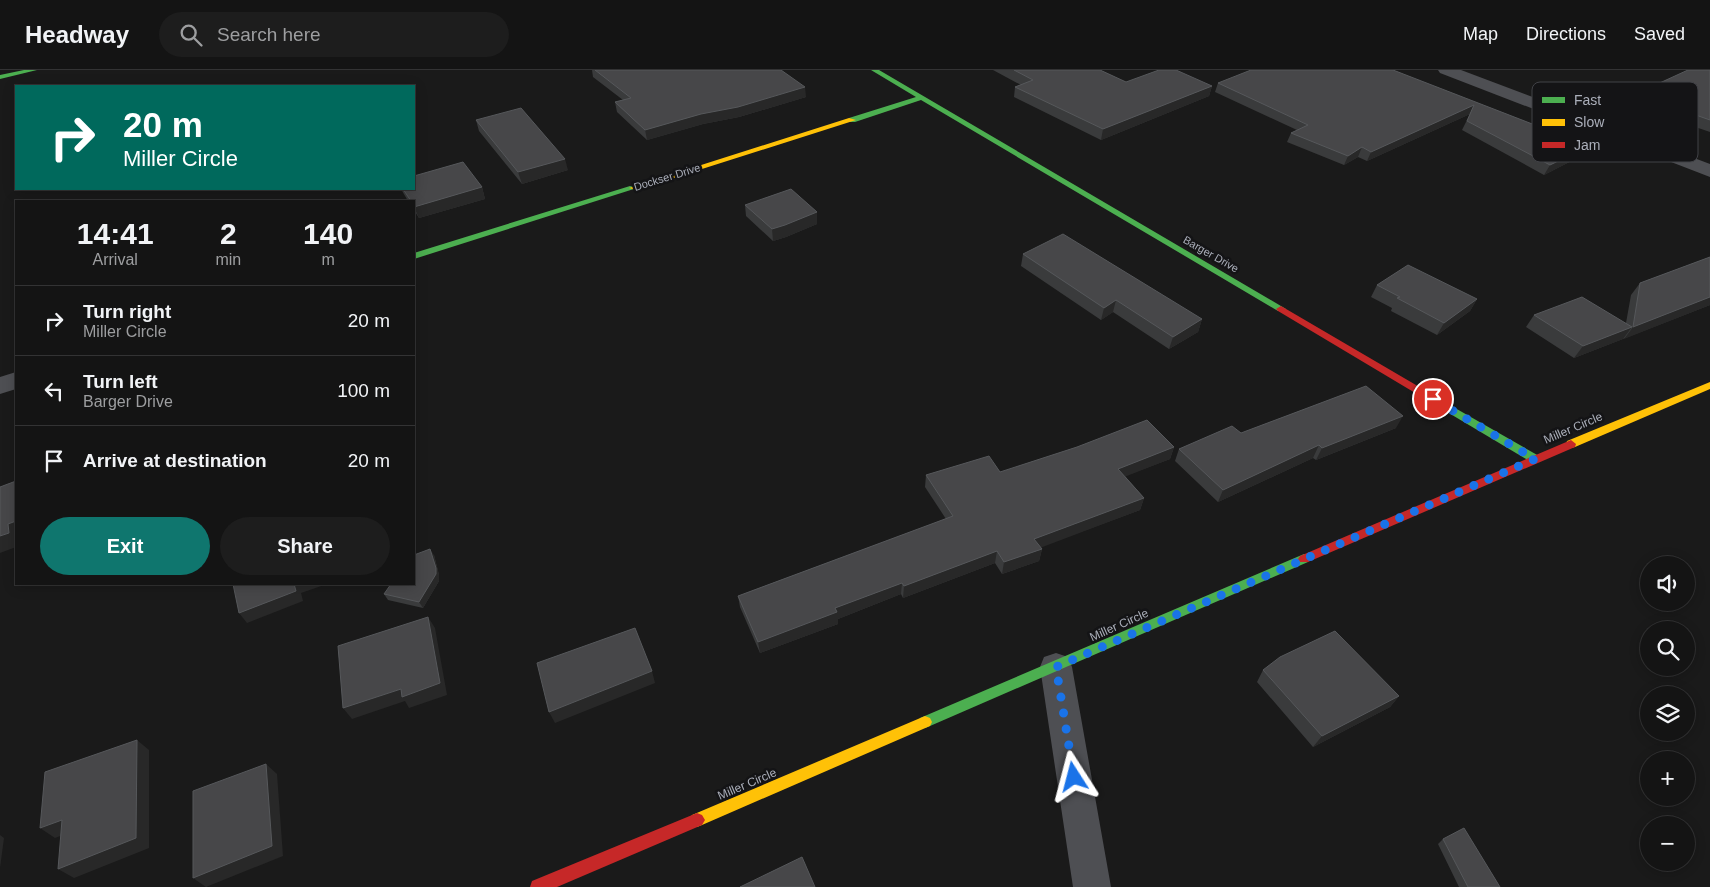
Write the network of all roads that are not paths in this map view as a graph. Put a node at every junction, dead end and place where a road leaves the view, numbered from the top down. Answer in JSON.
{"nodes":[{"id":1,"x":34,"y":70,"type":"edge"},
{"id":2,"x":874,"y":70,"type":"edge"},
{"id":3,"x":1446,"y":70,"type":"edge"},
{"id":4,"x":0,"y":77,"type":"edge"},
{"id":5,"x":921,"y":98,"type":"junction"},
{"id":6,"x":1532,"y":103,"type":"edge"},
{"id":7,"x":1686,"y":162,"type":"edge"},
{"id":8,"x":1710,"y":171,"type":"edge"},
{"id":9,"x":415,"y":256,"type":"edge"},
{"id":10,"x":15,"y":380,"type":"edge"},
{"id":11,"x":0,"y":386,"type":"edge"},
{"id":12,"x":1710,"y":386,"type":"edge"},
{"id":13,"x":1535,"y":459,"type":"junction"},
{"id":14,"x":1056,"y":667,"type":"junction"},
{"id":15,"x":538,"y":887,"type":"edge"},
{"id":16,"x":1092,"y":887,"type":"edge"}],
"edges":[{"from":1,"to":4,"type":"street"},
{"from":2,"to":5,"type":"street","name":"Barger Drive"},
{"from":3,"to":6,"type":"street"},
{"from":5,"to":9,"type":"street","name":"Dockser Drive"},
{"from":5,"to":13,"type":"street","name":"Barger Drive"},
{"from":7,"to":8,"type":"street"},
{"from":10,"to":11,"type":"street"},
{"from":12,"to":13,"type":"street","name":"Miller Circle"},
{"from":13,"to":14,"type":"street","name":"Miller Circle"},
{"from":14,"to":15,"type":"street","name":"Miller Circle"},
{"from":14,"to":16,"type":"street"}]}
